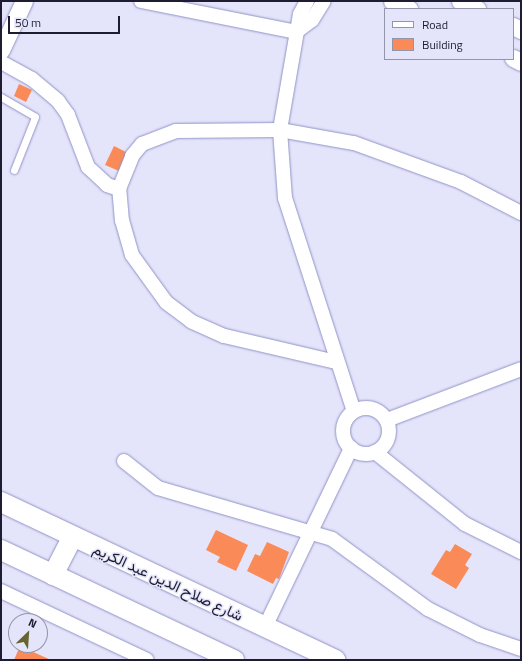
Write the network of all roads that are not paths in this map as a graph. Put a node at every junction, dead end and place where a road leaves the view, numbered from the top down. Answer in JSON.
{"nodes":[{"id":1,"x":24,"y":1,"type":"edge"},
{"id":2,"x":141,"y":1,"type":"edge"},
{"id":3,"x":307,"y":1,"type":"edge"},
{"id":4,"x":324,"y":1,"type":"edge"},
{"id":5,"x":392,"y":1,"type":"edge"},
{"id":6,"x":460,"y":1,"type":"edge"},
{"id":7,"x":407,"y":8,"type":"edge"},
{"id":8,"x":475,"y":8,"type":"edge"},
{"id":9,"x":296,"y":32,"type":"junction"},
{"id":10,"x":1,"y":50,"type":"edge"},
{"id":11,"x":1,"y":62,"type":"edge"},
{"id":12,"x":1,"y":97,"type":"edge"},
{"id":13,"x":280,"y":130,"type":"junction"},
{"id":14,"x":14,"y":170,"type":"dead end"},
{"id":15,"x":119,"y":189,"type":"junction"},
{"id":16,"x":521,"y":212,"type":"edge"},
{"id":17,"x":336,"y":362,"type":"junction"},
{"id":18,"x":521,"y":369,"type":"edge"},
{"id":19,"x":354,"y":411,"type":"junction"},
{"id":20,"x":387,"y":420,"type":"junction"},
{"id":21,"x":351,"y":448,"type":"junction"},
{"id":22,"x":375,"y":452,"type":"junction"},
{"id":23,"x":124,"y":461,"type":"dead end"},
{"id":24,"x":1,"y":502,"type":"edge"},
{"id":25,"x":312,"y":530,"type":"junction"},
{"id":26,"x":72,"y":538,"type":"junction"},
{"id":27,"x":1,"y":550,"type":"edge"},
{"id":28,"x":521,"y":552,"type":"edge"},
{"id":29,"x":53,"y":574,"type":"junction"},
{"id":30,"x":1,"y":591,"type":"edge"},
{"id":31,"x":265,"y":627,"type":"junction"},
{"id":32,"x":521,"y":649,"type":"edge"},
{"id":33,"x":147,"y":660,"type":"edge"},
{"id":34,"x":234,"y":660,"type":"edge"},
{"id":35,"x":336,"y":660,"type":"edge"}],
"edges":[{"from":1,"to":10,"type":"street"},
{"from":2,"to":9,"type":"street"},
{"from":3,"to":9,"type":"street"},
{"from":4,"to":9,"type":"street"},
{"from":5,"to":7,"type":"street"},
{"from":6,"to":8,"type":"street"},
{"from":9,"to":13,"type":"street"},
{"from":11,"to":15,"type":"street"},
{"from":12,"to":14,"type":"lane"},
{"from":13,"to":15,"type":"street"},
{"from":13,"to":16,"type":"street"},
{"from":13,"to":17,"type":"street"},
{"from":15,"to":17,"type":"street"},
{"from":17,"to":19,"type":"street"},
{"from":18,"to":20,"type":"street"},
{"from":19,"to":20,"type":"street"},
{"from":19,"to":21,"type":"street"},
{"from":20,"to":22,"type":"street"},
{"from":21,"to":22,"type":"street"},
{"from":21,"to":25,"type":"street"},
{"from":22,"to":28,"type":"street"},
{"from":23,"to":25,"type":"street"},
{"from":24,"to":26,"type":"main road","name":"شارع صلاح الدين عبد الكريم"},
{"from":25,"to":31,"type":"street"},
{"from":25,"to":32,"type":"street"},
{"from":26,"to":29,"type":"main road"},
{"from":26,"to":31,"type":"main road","name":"شارع صلاح الدين عبد الكريم"},
{"from":27,"to":29,"type":"main road"},
{"from":29,"to":34,"type":"main road"},
{"from":30,"to":33,"type":"street"},
{"from":31,"to":35,"type":"main road","name":"شارع صلاح الدين عبد الكريم"}]}
